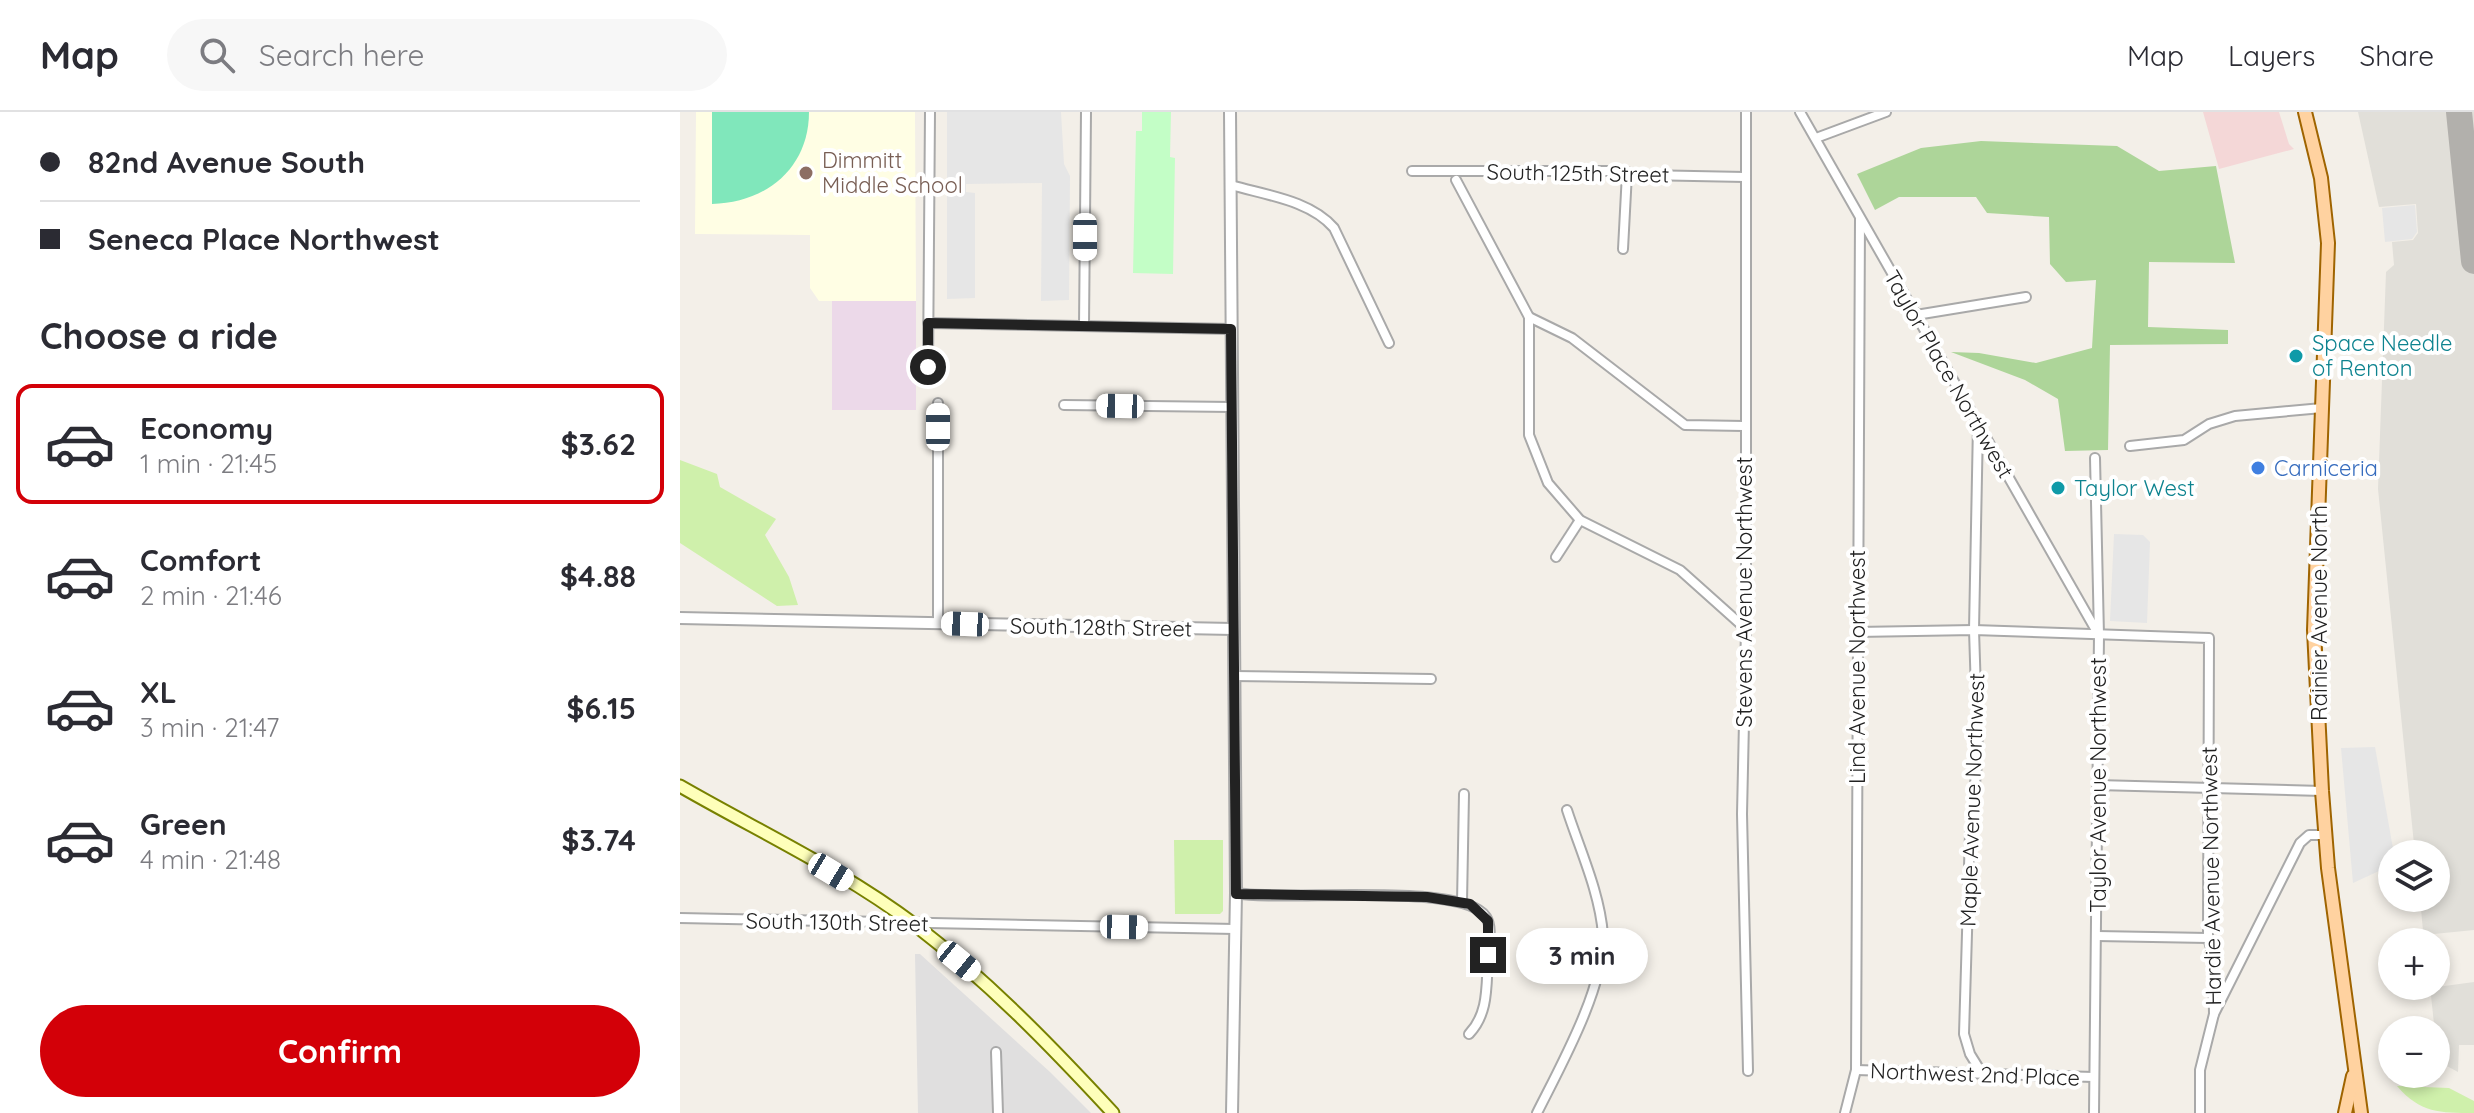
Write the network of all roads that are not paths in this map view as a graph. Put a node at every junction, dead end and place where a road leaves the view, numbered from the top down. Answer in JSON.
{"nodes":[{"id":1,"x":930,"y":112,"type":"edge"},
{"id":2,"x":1086,"y":112,"type":"edge"},
{"id":3,"x":1230,"y":112,"type":"edge"},
{"id":4,"x":1746,"y":112,"type":"edge"},
{"id":5,"x":1800,"y":112,"type":"edge"},
{"id":6,"x":1886,"y":112,"type":"edge"},
{"id":7,"x":2305,"y":112,"type":"edge"},
{"id":8,"x":1816,"y":138,"type":"junction"},
{"id":9,"x":1412,"y":171,"type":"dead end"},
{"id":10,"x":1627,"y":173,"type":"junction"},
{"id":11,"x":1745,"y":177,"type":"junction"},
{"id":12,"x":1456,"y":180,"type":"dead end"},
{"id":13,"x":1231,"y":185,"type":"junction"},
{"id":14,"x":1860,"y":219,"type":"junction"},
{"id":15,"x":1623,"y":249,"type":"dead end"},
{"id":16,"x":2026,"y":297,"type":"dead end"},
{"id":17,"x":1916,"y":315,"type":"junction"},
{"id":18,"x":1529,"y":317,"type":"junction"},
{"id":19,"x":928,"y":323,"type":"junction"},
{"id":20,"x":1084,"y":326,"type":"junction"},
{"id":21,"x":1231,"y":329,"type":"junction"},
{"id":22,"x":1389,"y":343,"type":"dead end"},
{"id":23,"x":928,"y":367,"type":"dead end"},
{"id":24,"x":938,"y":403,"type":"dead end"},
{"id":25,"x":1064,"y":405,"type":"dead end"},
{"id":26,"x":1232,"y":407,"type":"junction"},
{"id":27,"x":2322,"y":408,"type":"junction"},
{"id":28,"x":1978,"y":424,"type":"junction"},
{"id":29,"x":1744,"y":426,"type":"junction"},
{"id":30,"x":2130,"y":446,"type":"dead end"},
{"id":31,"x":2095,"y":458,"type":"dead end"},
{"id":32,"x":1580,"y":520,"type":"junction"},
{"id":33,"x":1556,"y":557,"type":"dead end"},
{"id":34,"x":680,"y":618,"type":"edge"},
{"id":35,"x":938,"y":624,"type":"junction"},
{"id":36,"x":1233,"y":629,"type":"junction"},
{"id":37,"x":1746,"y":629,"type":"junction"},
{"id":38,"x":1974,"y":630,"type":"junction"},
{"id":39,"x":1857,"y":632,"type":"junction"},
{"id":40,"x":2099,"y":635,"type":"junction"},
{"id":41,"x":1234,"y":676,"type":"junction"},
{"id":42,"x":1431,"y":679,"type":"dead end"},
{"id":43,"x":2097,"y":785,"type":"junction"},
{"id":44,"x":680,"y":786,"type":"edge"},
{"id":45,"x":2210,"y":788,"type":"junction"},
{"id":46,"x":2322,"y":791,"type":"junction"},
{"id":47,"x":1464,"y":794,"type":"dead end"},
{"id":48,"x":1567,"y":810,"type":"dead end"},
{"id":49,"x":2325,"y":835,"type":"junction"},
{"id":50,"x":1236,"y":893,"type":"junction"},
{"id":51,"x":1462,"y":902,"type":"junction"},
{"id":52,"x":680,"y":918,"type":"edge"},
{"id":53,"x":913,"y":924,"type":"junction"},
{"id":54,"x":1235,"y":929,"type":"junction"},
{"id":55,"x":2097,"y":936,"type":"junction"},
{"id":56,"x":2208,"y":938,"type":"junction"},
{"id":57,"x":2214,"y":1014,"type":"junction"},
{"id":58,"x":1469,"y":1034,"type":"dead end"},
{"id":59,"x":996,"y":1052,"type":"dead end"},
{"id":60,"x":2355,"y":1069,"type":"junction"},
{"id":61,"x":1856,"y":1070,"type":"junction"},
{"id":62,"x":1748,"y":1071,"type":"dead end"},
{"id":63,"x":1983,"y":1075,"type":"junction"},
{"id":64,"x":2094,"y":1077,"type":"junction"},
{"id":65,"x":998,"y":1113,"type":"edge"},
{"id":66,"x":1113,"y":1113,"type":"edge"},
{"id":67,"x":1232,"y":1113,"type":"edge"},
{"id":68,"x":1537,"y":1113,"type":"edge"},
{"id":69,"x":1845,"y":1113,"type":"edge"},
{"id":70,"x":2094,"y":1113,"type":"edge"},
{"id":71,"x":2200,"y":1113,"type":"edge"},
{"id":72,"x":2345,"y":1113,"type":"edge"},
{"id":73,"x":2361,"y":1113,"type":"edge"}],
"edges":[{"from":1,"to":19,"type":"street"},
{"from":2,"to":20,"type":"street"},
{"from":3,"to":13,"type":"street"},
{"from":4,"to":11,"type":"street","name":"Stevens Avenue Northwest"},
{"from":5,"to":8,"type":"street","name":"Taylor Place Northwest"},
{"from":6,"to":8,"type":"street"},
{"from":7,"to":27,"type":"main road","name":"Rainier Avenue North"},
{"from":8,"to":14,"type":"street","name":"Taylor Place Northwest"},
{"from":9,"to":10,"type":"street","name":"South 125th Street"},
{"from":10,"to":11,"type":"street","name":"South 125th Street"},
{"from":10,"to":15,"type":"street"},
{"from":11,"to":29,"type":"street","name":"Stevens Avenue Northwest"},
{"from":12,"to":18,"type":"street"},
{"from":13,"to":21,"type":"street"},
{"from":13,"to":22,"type":"street"},
{"from":14,"to":17,"type":"street","name":"Taylor Place Northwest"},
{"from":14,"to":39,"type":"street","name":"Lind Avenue Northwest"},
{"from":16,"to":17,"type":"street"},
{"from":17,"to":28,"type":"street","name":"Taylor Place Northwest"},
{"from":18,"to":29,"type":"street"},
{"from":18,"to":32,"type":"street"},
{"from":19,"to":20,"type":"street"},
{"from":19,"to":23,"type":"street"},
{"from":20,"to":21,"type":"street"},
{"from":21,"to":26,"type":"street"},
{"from":24,"to":35,"type":"street"},
{"from":25,"to":26,"type":"street"},
{"from":26,"to":36,"type":"street"},
{"from":27,"to":30,"type":"street"},
{"from":27,"to":46,"type":"main road","name":"Rainier Avenue North"},
{"from":28,"to":38,"type":"street","name":"Maple Avenue Northwest"},
{"from":28,"to":40,"type":"street","name":"Taylor Place Northwest"},
{"from":29,"to":37,"type":"street","name":"Stevens Avenue Northwest"},
{"from":31,"to":40,"type":"street","name":"Taylor Avenue Northwest"},
{"from":32,"to":33,"type":"street"},
{"from":32,"to":37,"type":"street"},
{"from":34,"to":35,"type":"street","name":"South 128th Street"},
{"from":35,"to":36,"type":"street","name":"South 128th Street"},
{"from":36,"to":41,"type":"street"},
{"from":37,"to":62,"type":"street","name":"Stevens Avenue Northwest"},
{"from":38,"to":39,"type":"street"},
{"from":38,"to":40,"type":"street"},
{"from":38,"to":63,"type":"street","name":"Maple Avenue Northwest"},
{"from":39,"to":61,"type":"street","name":"Lind Avenue Northwest"},
{"from":40,"to":43,"type":"street","name":"Taylor Avenue Northwest"},
{"from":40,"to":45,"type":"street","name":"Hardie Avenue Northwest"},
{"from":41,"to":42,"type":"street"},
{"from":41,"to":50,"type":"street"},
{"from":43,"to":45,"type":"street"},
{"from":43,"to":55,"type":"street","name":"Taylor Avenue Northwest"},
{"from":44,"to":53,"type":"main road"},
{"from":45,"to":46,"type":"street"},
{"from":45,"to":56,"type":"street","name":"Hardie Avenue Northwest"},
{"from":46,"to":49,"type":"main road","name":"Rainier Avenue North"},
{"from":47,"to":51,"type":"street"},
{"from":48,"to":68,"type":"street"},
{"from":49,"to":57,"type":"street"},
{"from":49,"to":60,"type":"main road","name":"Rainier Avenue North"},
{"from":50,"to":51,"type":"street"},
{"from":50,"to":54,"type":"street"},
{"from":51,"to":58,"type":"street"},
{"from":52,"to":53,"type":"street","name":"South 130th Street"},
{"from":53,"to":54,"type":"street","name":"South 130th Street"},
{"from":53,"to":66,"type":"main road"},
{"from":54,"to":67,"type":"street"},
{"from":55,"to":56,"type":"street"},
{"from":55,"to":64,"type":"street","name":"Taylor Avenue Northwest"},
{"from":56,"to":57,"type":"street","name":"Hardie Avenue Northwest"},
{"from":57,"to":71,"type":"street","name":"Hardie Avenue Northwest"},
{"from":59,"to":65,"type":"street"},
{"from":60,"to":72,"type":"main road"},
{"from":60,"to":73,"type":"main road","name":"Rainier Avenue North"},
{"from":61,"to":63,"type":"street","name":"Northwest 2nd Place"},
{"from":61,"to":69,"type":"street","name":"Lind Avenue Northwest"},
{"from":63,"to":64,"type":"street","name":"Northwest 2nd Place"},
{"from":64,"to":70,"type":"street","name":"Taylor Avenue Northwest"}]}
